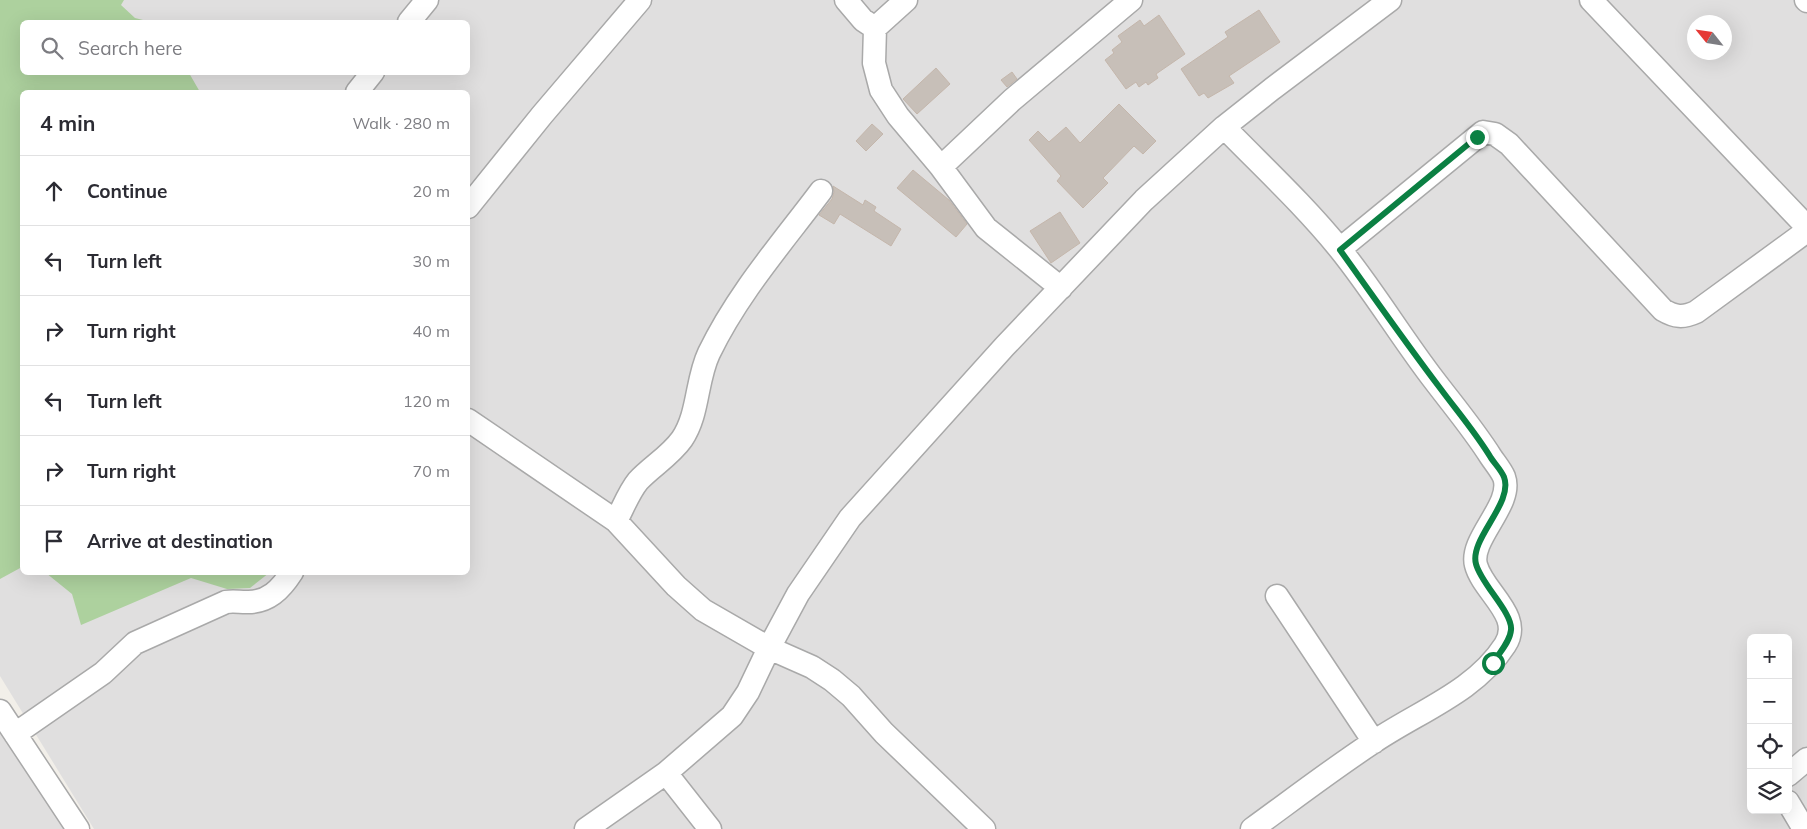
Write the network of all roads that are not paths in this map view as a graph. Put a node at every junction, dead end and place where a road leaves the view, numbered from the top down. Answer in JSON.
{"nodes":[{"id":1,"x":427,"y":0,"type":"edge"},
{"id":2,"x":640,"y":0,"type":"edge"},
{"id":3,"x":846,"y":0,"type":"edge"},
{"id":4,"x":906,"y":0,"type":"edge"},
{"id":5,"x":1131,"y":0,"type":"edge"},
{"id":6,"x":1390,"y":0,"type":"edge"},
{"id":7,"x":1591,"y":0,"type":"edge"},
{"id":8,"x":412,"y":20,"type":"edge"},
{"id":9,"x":874,"y":28,"type":"junction"},
{"id":10,"x":371,"y":75,"type":"edge"},
{"id":11,"x":359,"y":90,"type":"edge"},
{"id":12,"x":1224,"y":127,"type":"junction"},
{"id":13,"x":941,"y":167,"type":"junction"},
{"id":14,"x":821,"y":191,"type":"dead end"},
{"id":15,"x":470,"y":205,"type":"edge"},
{"id":16,"x":1807,"y":226,"type":"edge"},
{"id":17,"x":1807,"y":231,"type":"edge"},
{"id":18,"x":1340,"y":250,"type":"junction"},
{"id":19,"x":1061,"y":288,"type":"junction"},
{"id":20,"x":470,"y":421,"type":"edge"},
{"id":21,"x":616,"y":520,"type":"junction"},
{"id":22,"x":290,"y":575,"type":"edge"},
{"id":23,"x":1277,"y":596,"type":"dead end"},
{"id":24,"x":769,"y":648,"type":"junction"},
{"id":25,"x":0,"y":712,"type":"edge"},
{"id":26,"x":15,"y":734,"type":"junction"},
{"id":27,"x":1374,"y":742,"type":"junction"},
{"id":28,"x":1807,"y":759,"type":"edge"},
{"id":29,"x":666,"y":772,"type":"junction"},
{"id":30,"x":1792,"y":772,"type":"edge"},
{"id":31,"x":1792,"y":809,"type":"edge"},
{"id":32,"x":78,"y":829,"type":"edge"},
{"id":33,"x":586,"y":829,"type":"edge"},
{"id":34,"x":710,"y":829,"type":"edge"},
{"id":35,"x":984,"y":829,"type":"edge"},
{"id":36,"x":1252,"y":829,"type":"edge"},
{"id":37,"x":1804,"y":829,"type":"edge"}],
"edges":[{"from":1,"to":8,"type":"street"},
{"from":2,"to":15,"type":"street"},
{"from":3,"to":9,"type":"street"},
{"from":4,"to":9,"type":"street"},
{"from":5,"to":13,"type":"street"},
{"from":6,"to":12,"type":"street"},
{"from":7,"to":16,"type":"street"},
{"from":9,"to":13,"type":"street"},
{"from":10,"to":11,"type":"street"},
{"from":12,"to":18,"type":"street"},
{"from":12,"to":19,"type":"street"},
{"from":13,"to":19,"type":"street"},
{"from":14,"to":21,"type":"street"},
{"from":17,"to":18,"type":"street"},
{"from":18,"to":27,"type":"street"},
{"from":19,"to":24,"type":"street"},
{"from":20,"to":21,"type":"street"},
{"from":21,"to":24,"type":"street"},
{"from":22,"to":26,"type":"street"},
{"from":23,"to":27,"type":"street"},
{"from":24,"to":29,"type":"street"},
{"from":24,"to":35,"type":"street"},
{"from":25,"to":26,"type":"street"},
{"from":26,"to":32,"type":"street"},
{"from":27,"to":36,"type":"street"},
{"from":28,"to":30,"type":"street"},
{"from":29,"to":33,"type":"street"},
{"from":29,"to":34,"type":"street"},
{"from":31,"to":37,"type":"street"}]}
